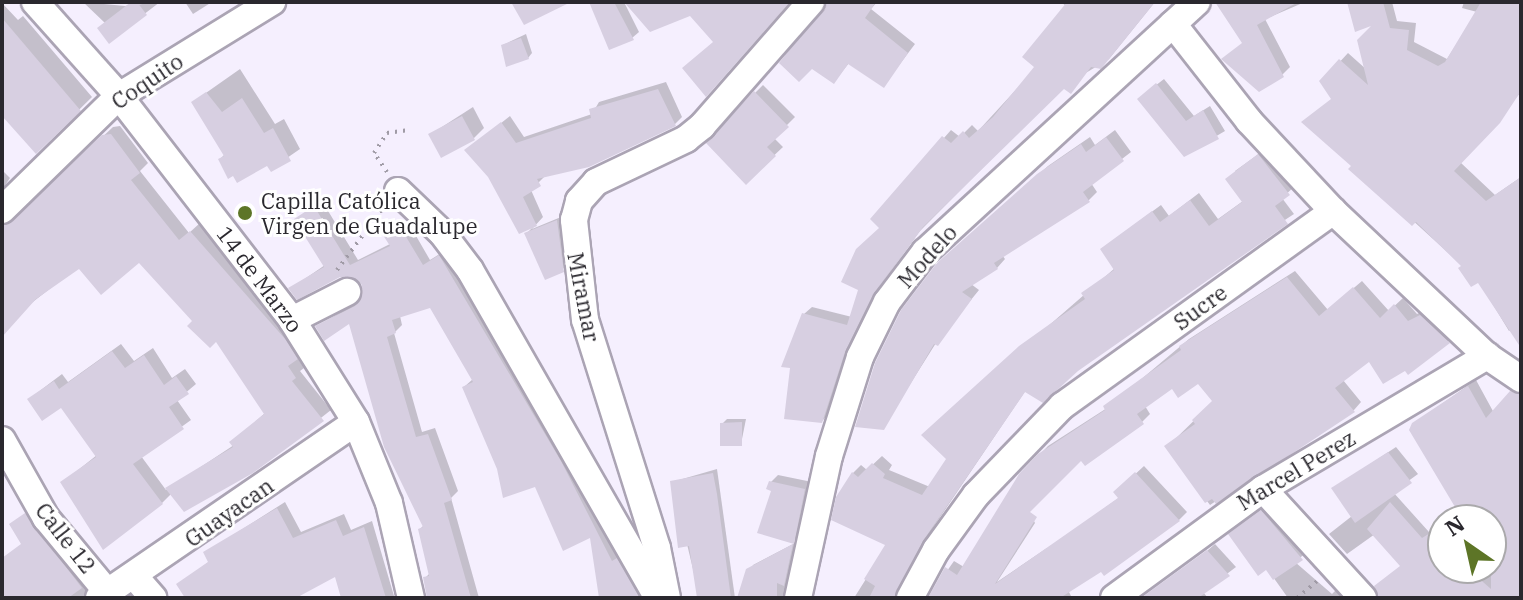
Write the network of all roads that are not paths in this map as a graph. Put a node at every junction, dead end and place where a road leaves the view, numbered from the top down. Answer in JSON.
{"nodes":[{"id":1,"x":35,"y":2,"type":"edge"},
{"id":2,"x":272,"y":2,"type":"edge"},
{"id":3,"x":811,"y":2,"type":"edge"},
{"id":4,"x":1197,"y":2,"type":"edge"},
{"id":5,"x":1173,"y":24,"type":"junction"},
{"id":6,"x":119,"y":96,"type":"junction"},
{"id":7,"x":398,"y":191,"type":"road end"},
{"id":8,"x":2,"y":210,"type":"edge"},
{"id":9,"x":1333,"y":211,"type":"junction"},
{"id":10,"x":347,"y":292,"type":"road end"},
{"id":11,"x":292,"y":320,"type":"junction"},
{"id":12,"x":1487,"y":356,"type":"junction"},
{"id":13,"x":1521,"y":379,"type":"edge"},
{"id":14,"x":356,"y":422,"type":"junction"},
{"id":15,"x":2,"y":440,"type":"edge"},
{"id":16,"x":1263,"y":489,"type":"junction"},
{"id":17,"x":135,"y":577,"type":"junction"},
{"id":18,"x":103,"y":595,"type":"edge"},
{"id":19,"x":153,"y":598,"type":"edge"},
{"id":20,"x":411,"y":598,"type":"edge"},
{"id":21,"x":658,"y":598,"type":"edge"},
{"id":22,"x":667,"y":598,"type":"edge"},
{"id":23,"x":798,"y":598,"type":"edge"},
{"id":24,"x":910,"y":598,"type":"edge"},
{"id":25,"x":1114,"y":598,"type":"edge"},
{"id":26,"x":1363,"y":598,"type":"edge"}],
"edges":[{"from":1,"to":6,"type":"street","name":"14 de Marzo"},
{"from":2,"to":6,"type":"street","name":"Coquito"},
{"from":3,"to":22,"type":"street","name":"Miramar"},
{"from":4,"to":5,"type":"street","name":"Modelo"},
{"from":5,"to":9,"type":"street"},
{"from":5,"to":23,"type":"street","name":"Modelo"},
{"from":6,"to":8,"type":"street","name":"Coquito"},
{"from":6,"to":11,"type":"street","name":"14 de Marzo"},
{"from":7,"to":21,"type":"street"},
{"from":9,"to":12,"type":"street"},
{"from":9,"to":24,"type":"street","name":"Sucre"},
{"from":10,"to":11,"type":"street"},
{"from":11,"to":14,"type":"street","name":"14 de Marzo"},
{"from":12,"to":13,"type":"street"},
{"from":12,"to":16,"type":"street","name":"Marcel Perez"},
{"from":14,"to":17,"type":"street","name":"Guayacan"},
{"from":14,"to":20,"type":"street","name":"14 de Marzo"},
{"from":15,"to":18,"type":"street","name":"Calle 12"},
{"from":16,"to":25,"type":"street","name":"Marcel Perez"},
{"from":16,"to":26,"type":"street"},
{"from":17,"to":18,"type":"street","name":"Guayacan"},
{"from":17,"to":19,"type":"street"}]}
